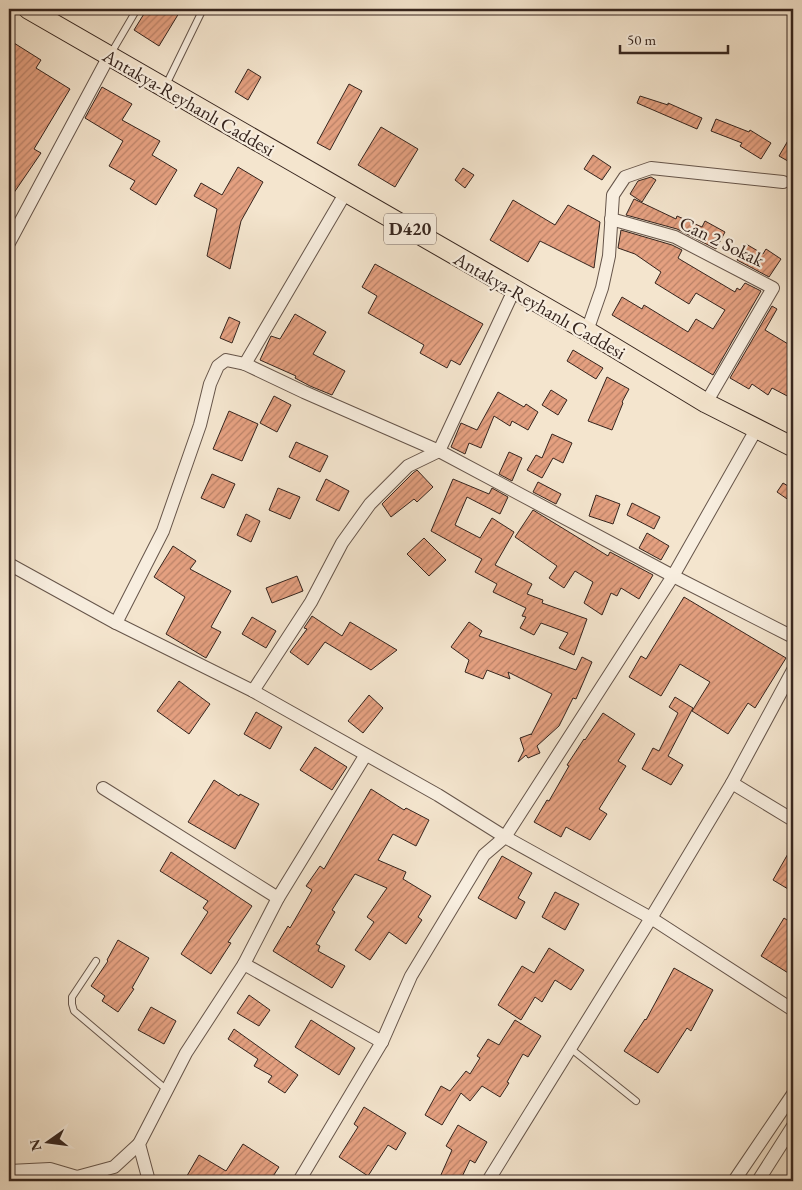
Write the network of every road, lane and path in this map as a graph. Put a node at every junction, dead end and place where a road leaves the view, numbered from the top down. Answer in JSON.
{"nodes":[{"id":1,"x":28,"y":9,"type":"edge"},
{"id":2,"x":137,"y":9,"type":"edge"},
{"id":3,"x":203,"y":9,"type":"edge"},
{"id":4,"x":109,"y":56,"type":"junction"},
{"id":5,"x":164,"y":88,"type":"junction"},
{"id":6,"x":783,"y":182,"type":"dead end"},
{"id":7,"x":346,"y":192,"type":"junction"},
{"id":8,"x":611,"y":219,"type":"junction"},
{"id":9,"x":9,"y":240,"type":"edge"},
{"id":10,"x":514,"y":290,"type":"junction"},
{"id":11,"x":587,"y":331,"type":"junction"},
{"id":12,"x":244,"y":364,"type":"junction"},
{"id":13,"x":706,"y":403,"type":"junction"},
{"id":14,"x":757,"y":428,"type":"junction"},
{"id":15,"x":793,"y":447,"type":"edge"},
{"id":16,"x":438,"y":451,"type":"junction"},
{"id":17,"x":9,"y":564,"type":"edge"},
{"id":18,"x":673,"y":576,"type":"junction"},
{"id":19,"x":116,"y":623,"type":"junction"},
{"id":20,"x":793,"y":637,"type":"edge"},
{"id":21,"x":793,"y":670,"type":"edge"},
{"id":22,"x":252,"y":691,"type":"junction"},
{"id":23,"x":365,"y":756,"type":"junction"},
{"id":24,"x":732,"y":783,"type":"junction"},
{"id":25,"x":103,"y":788,"type":"dead end"},
{"id":26,"x":793,"y":820,"type":"edge"},
{"id":27,"x":505,"y":837,"type":"junction"},
{"id":28,"x":278,"y":898,"type":"junction"},
{"id":29,"x":651,"y":918,"type":"junction"},
{"id":30,"x":96,"y":961,"type":"dead end"},
{"id":31,"x":244,"y":964,"type":"junction"},
{"id":32,"x":793,"y":1010,"type":"edge"},
{"id":33,"x":382,"y":1042,"type":"junction"},
{"id":34,"x":570,"y":1048,"type":"junction"},
{"id":35,"x":167,"y":1090,"type":"junction"},
{"id":36,"x":793,"y":1094,"type":"edge"},
{"id":37,"x":636,"y":1101,"type":"dead end"},
{"id":38,"x":793,"y":1126,"type":"edge"},
{"id":39,"x":139,"y":1144,"type":"junction"},
{"id":40,"x":9,"y":1171,"type":"edge"},
{"id":41,"x":760,"y":1180,"type":"edge"},
{"id":42,"x":149,"y":1181,"type":"edge"},
{"id":43,"x":299,"y":1181,"type":"edge"},
{"id":44,"x":488,"y":1181,"type":"edge"},
{"id":45,"x":734,"y":1181,"type":"edge"}],
"edges":[{"from":1,"to":4,"type":"main road","name":"Antakya-Reyhanlı Caddesi","number":"D420"},
{"from":2,"to":4,"type":"lane"},
{"from":3,"to":5,"type":"lane"},
{"from":4,"to":5,"type":"main road","name":"Antakya-Reyhanlı Caddesi","number":"D420"},
{"from":4,"to":9,"type":"street"},
{"from":5,"to":7,"type":"main road","name":"Antakya-Reyhanlı Caddesi","number":"D420"},
{"from":6,"to":8,"type":"street"},
{"from":7,"to":10,"type":"main road","name":"Antakya-Reyhanlı Caddesi","number":"D420"},
{"from":7,"to":12,"type":"street"},
{"from":8,"to":11,"type":"street"},
{"from":8,"to":13,"type":"street","name":"Can 2 Sokak"},
{"from":10,"to":11,"type":"main road","name":"Antakya-Reyhanlı Caddesi","number":"D420"},
{"from":10,"to":16,"type":"street"},
{"from":11,"to":13,"type":"main road","name":"Antakya-Reyhanlı Caddesi","number":"D420"},
{"from":12,"to":16,"type":"street"},
{"from":12,"to":19,"type":"street"},
{"from":13,"to":14,"type":"main road","name":"Antakya-Reyhanlı Caddesi","number":"D420"},
{"from":14,"to":15,"type":"main road","name":"Antakya-Reyhanlı Caddesi","number":"D420"},
{"from":14,"to":18,"type":"street"},
{"from":16,"to":18,"type":"street"},
{"from":16,"to":22,"type":"street"},
{"from":17,"to":19,"type":"street"},
{"from":18,"to":20,"type":"street"},
{"from":18,"to":27,"type":"street"},
{"from":19,"to":22,"type":"street"},
{"from":21,"to":24,"type":"street"},
{"from":22,"to":23,"type":"street"},
{"from":23,"to":27,"type":"street"},
{"from":23,"to":28,"type":"street"},
{"from":24,"to":26,"type":"street"},
{"from":24,"to":29,"type":"street"},
{"from":25,"to":28,"type":"street"},
{"from":27,"to":29,"type":"street"},
{"from":27,"to":33,"type":"street"},
{"from":28,"to":31,"type":"street"},
{"from":29,"to":32,"type":"street"},
{"from":29,"to":34,"type":"street"},
{"from":30,"to":35,"type":"lane"},
{"from":31,"to":33,"type":"street"},
{"from":31,"to":35,"type":"street"},
{"from":33,"to":43,"type":"street"},
{"from":34,"to":37,"type":"lane"},
{"from":34,"to":44,"type":"street"},
{"from":35,"to":39,"type":"street"},
{"from":36,"to":45,"type":"street"},
{"from":38,"to":41,"type":"street"},
{"from":39,"to":40,"type":"street"},
{"from":39,"to":42,"type":"street"}]}
